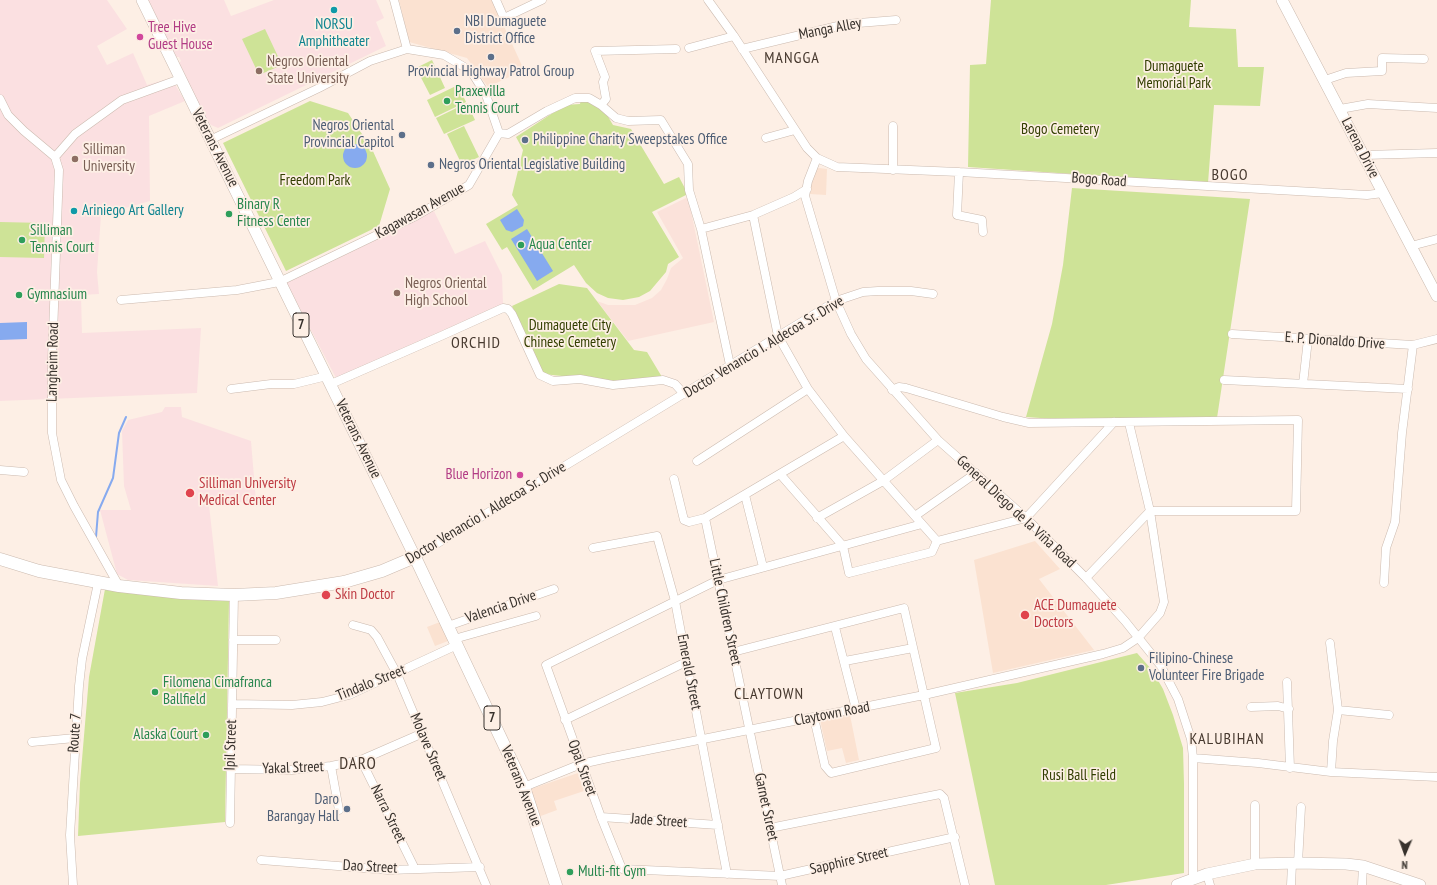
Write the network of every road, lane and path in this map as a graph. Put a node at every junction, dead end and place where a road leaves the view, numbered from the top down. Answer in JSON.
{"nodes":[{"id":1,"x":142,"y":0,"type":"edge"},
{"id":2,"x":394,"y":0,"type":"edge"},
{"id":3,"x":496,"y":0,"type":"edge"},
{"id":4,"x":542,"y":0,"type":"edge"},
{"id":5,"x":708,"y":0,"type":"edge"},
{"id":6,"x":1282,"y":0,"type":"edge"},
{"id":7,"x":896,"y":20,"type":"dead end"},
{"id":8,"x":734,"y":36,"type":"junction"},
{"id":9,"x":676,"y":48,"type":"dead end"},
{"id":10,"x":689,"y":48,"type":"dead end"},
{"id":11,"x":407,"y":49,"type":"junction"},
{"id":12,"x":742,"y":49,"type":"junction"},
{"id":13,"x":1424,"y":59,"type":"dead end"},
{"id":14,"x":180,"y":79,"type":"junction"},
{"id":15,"x":1325,"y":80,"type":"junction"},
{"id":16,"x":0,"y":99,"type":"edge"},
{"id":17,"x":601,"y":105,"type":"junction"},
{"id":18,"x":1340,"y":108,"type":"junction"},
{"id":19,"x":1437,"y":108,"type":"edge"},
{"id":20,"x":893,"y":126,"type":"dead end"},
{"id":21,"x":795,"y":130,"type":"junction"},
{"id":22,"x":499,"y":133,"type":"junction"},
{"id":23,"x":766,"y":138,"type":"dead end"},
{"id":24,"x":210,"y":140,"type":"junction"},
{"id":25,"x":1437,"y":153,"type":"edge"},
{"id":26,"x":1364,"y":156,"type":"junction"},
{"id":27,"x":55,"y":157,"type":"junction"},
{"id":28,"x":817,"y":158,"type":"junction"},
{"id":29,"x":893,"y":170,"type":"junction"},
{"id":30,"x":959,"y":172,"type":"junction"},
{"id":31,"x":806,"y":189,"type":"junction"},
{"id":32,"x":1383,"y":193,"type":"junction"},
{"id":33,"x":753,"y":215,"type":"junction"},
{"id":34,"x":701,"y":229,"type":"junction"},
{"id":35,"x":983,"y":232,"type":"dead end"},
{"id":36,"x":1437,"y":239,"type":"edge"},
{"id":37,"x":1411,"y":246,"type":"junction"},
{"id":38,"x":279,"y":282,"type":"junction"},
{"id":39,"x":933,"y":294,"type":"dead end"},
{"id":40,"x":1437,"y":296,"type":"edge"},
{"id":41,"x":121,"y":300,"type":"dead end"},
{"id":42,"x":836,"y":301,"type":"junction"},
{"id":43,"x":1232,"y":334,"type":"dead end"},
{"id":44,"x":778,"y":336,"type":"junction"},
{"id":45,"x":1308,"y":339,"type":"junction"},
{"id":46,"x":1437,"y":339,"type":"edge"},
{"id":47,"x":1413,"y":346,"type":"junction"},
{"id":48,"x":730,"y":365,"type":"junction"},
{"id":49,"x":329,"y":380,"type":"junction"},
{"id":50,"x":1224,"y":380,"type":"dead end"},
{"id":51,"x":1303,"y":384,"type":"junction"},
{"id":52,"x":231,"y":389,"type":"dead end"},
{"id":53,"x":808,"y":389,"type":"junction"},
{"id":54,"x":1408,"y":389,"type":"junction"},
{"id":55,"x":892,"y":390,"type":"junction"},
{"id":56,"x":684,"y":394,"type":"junction"},
{"id":57,"x":1114,"y":422,"type":"junction"},
{"id":58,"x":1129,"y":423,"type":"junction"},
{"id":59,"x":844,"y":436,"type":"junction"},
{"id":60,"x":938,"y":440,"type":"junction"},
{"id":61,"x":697,"y":461,"type":"dead end"},
{"id":62,"x":0,"y":470,"type":"edge"},
{"id":63,"x":24,"y":472,"type":"dead end"},
{"id":64,"x":976,"y":473,"type":"junction"},
{"id":65,"x":780,"y":474,"type":"junction"},
{"id":66,"x":674,"y":479,"type":"dead end"},
{"id":67,"x":883,"y":480,"type":"junction"},
{"id":68,"x":745,"y":495,"type":"junction"},
{"id":69,"x":1150,"y":511,"type":"junction"},
{"id":70,"x":915,"y":516,"type":"junction"},
{"id":71,"x":705,"y":518,"type":"junction"},
{"id":72,"x":817,"y":518,"type":"junction"},
{"id":73,"x":1026,"y":518,"type":"junction"},
{"id":74,"x":922,"y":524,"type":"junction"},
{"id":75,"x":937,"y":541,"type":"junction"},
{"id":76,"x":843,"y":546,"type":"junction"},
{"id":77,"x":593,"y":548,"type":"dead end"},
{"id":78,"x":415,"y":557,"type":"junction"},
{"id":79,"x":0,"y":559,"type":"edge"},
{"id":80,"x":763,"y":567,"type":"junction"},
{"id":81,"x":1086,"y":578,"type":"junction"},
{"id":82,"x":718,"y":580,"type":"junction"},
{"id":83,"x":98,"y":583,"type":"junction"},
{"id":84,"x":1384,"y":583,"type":"dead end"},
{"id":85,"x":119,"y":586,"type":"junction"},
{"id":86,"x":554,"y":589,"type":"dead end"},
{"id":87,"x":234,"y":595,"type":"junction"},
{"id":88,"x":675,"y":601,"type":"junction"},
{"id":89,"x":536,"y":616,"type":"dead end"},
{"id":90,"x":353,"y":625,"type":"dead end"},
{"id":91,"x":448,"y":626,"type":"junction"},
{"id":92,"x":835,"y":626,"type":"junction"},
{"id":93,"x":1138,"y":638,"type":"junction"},
{"id":94,"x":233,"y":640,"type":"junction"},
{"id":95,"x":276,"y":640,"type":"dead end"},
{"id":96,"x":455,"y":642,"type":"junction"},
{"id":97,"x":1330,"y":643,"type":"dead end"},
{"id":98,"x":913,"y":648,"type":"junction"},
{"id":99,"x":733,"y":652,"type":"junction"},
{"id":100,"x":686,"y":662,"type":"junction"},
{"id":101,"x":845,"y":662,"type":"junction"},
{"id":102,"x":397,"y":674,"type":"junction"},
{"id":103,"x":1287,"y":682,"type":"dead end"},
{"id":104,"x":924,"y":695,"type":"junction"},
{"id":105,"x":232,"y":704,"type":"junction"},
{"id":106,"x":1251,"y":707,"type":"dead end"},
{"id":107,"x":856,"y":709,"type":"junction"},
{"id":108,"x":1289,"y":709,"type":"junction"},
{"id":109,"x":1338,"y":710,"type":"junction"},
{"id":110,"x":1389,"y":715,"type":"dead end"},
{"id":111,"x":814,"y":718,"type":"junction"},
{"id":112,"x":564,"y":720,"type":"junction"},
{"id":113,"x":749,"y":730,"type":"junction"},
{"id":114,"x":423,"y":733,"type":"junction"},
{"id":115,"x":75,"y":738,"type":"junction"},
{"id":116,"x":702,"y":739,"type":"junction"},
{"id":117,"x":32,"y":742,"type":"dead end"},
{"id":118,"x":1193,"y":758,"type":"junction"},
{"id":119,"x":361,"y":760,"type":"junction"},
{"id":120,"x":581,"y":764,"type":"junction"},
{"id":121,"x":331,"y":766,"type":"junction"},
{"id":122,"x":1290,"y":768,"type":"junction"},
{"id":123,"x":230,"y":769,"type":"junction"},
{"id":124,"x":1331,"y":772,"type":"junction"},
{"id":125,"x":1437,"y":777,"type":"edge"},
{"id":126,"x":524,"y":786,"type":"junction"},
{"id":127,"x":1255,"y":805,"type":"dead end"},
{"id":128,"x":1301,"y":807,"type":"dead end"},
{"id":129,"x":339,"y":810,"type":"dead end"},
{"id":130,"x":601,"y":817,"type":"junction"},
{"id":131,"x":230,"y":823,"type":"dead end"},
{"id":132,"x":718,"y":825,"type":"junction"},
{"id":133,"x":770,"y":828,"type":"junction"},
{"id":134,"x":955,"y":837,"type":"junction"},
{"id":135,"x":260,"y":860,"type":"dead end"},
{"id":136,"x":1255,"y":864,"type":"junction"},
{"id":137,"x":1295,"y":864,"type":"junction"},
{"id":138,"x":1363,"y":866,"type":"junction"},
{"id":139,"x":480,"y":867,"type":"junction"},
{"id":140,"x":415,"y":869,"type":"junction"},
{"id":141,"x":622,"y":869,"type":"joint"},
{"id":142,"x":727,"y":874,"type":"junction"},
{"id":143,"x":1207,"y":874,"type":"junction"},
{"id":144,"x":780,"y":876,"type":"junction"},
{"id":145,"x":1193,"y":877,"type":"junction"},
{"id":146,"x":1414,"y":884,"type":"edge"},
{"id":147,"x":73,"y":885,"type":"edge"},
{"id":148,"x":486,"y":885,"type":"edge"},
{"id":149,"x":556,"y":885,"type":"edge"},
{"id":150,"x":782,"y":885,"type":"edge"},
{"id":151,"x":964,"y":885,"type":"edge"},
{"id":152,"x":1177,"y":885,"type":"edge"},
{"id":153,"x":1210,"y":885,"type":"edge"},
{"id":154,"x":1291,"y":885,"type":"edge"},
{"id":155,"x":1362,"y":885,"type":"edge"}],
"edges":[{"from":1,"to":14,"type":"main road","name":"Veterans Avenue","number":"7"},
{"from":2,"to":11,"type":"street"},
{"from":3,"to":4,"type":"street"},
{"from":5,"to":8,"type":"street"},
{"from":6,"to":15,"type":"main road","name":"Larena Drive"},
{"from":7,"to":12,"type":"street","name":"Manga Alley"},
{"from":8,"to":10,"type":"street"},
{"from":8,"to":12,"type":"street"},
{"from":9,"to":17,"type":"street"},
{"from":11,"to":22,"type":"street"},
{"from":11,"to":24,"type":"street"},
{"from":12,"to":21,"type":"street"},
{"from":13,"to":15,"type":"street"},
{"from":14,"to":24,"type":"main road","name":"Veterans Avenue","number":"7"},
{"from":14,"to":27,"type":"street"},
{"from":15,"to":18,"type":"main road","name":"Larena Drive"},
{"from":16,"to":27,"type":"street"},
{"from":17,"to":22,"type":"street"},
{"from":17,"to":34,"type":"street"},
{"from":18,"to":19,"type":"street"},
{"from":18,"to":26,"type":"main road","name":"Larena Drive"},
{"from":20,"to":29,"type":"street"},
{"from":21,"to":23,"type":"street"},
{"from":21,"to":28,"type":"street"},
{"from":22,"to":38,"type":"street","name":"Kagawasan Avenue"},
{"from":24,"to":38,"type":"main road","name":"Veterans Avenue","number":"7"},
{"from":25,"to":26,"type":"street"},
{"from":26,"to":32,"type":"main road","name":"Larena Drive"},
{"from":27,"to":85,"type":"street","name":"Langheim Road"},
{"from":28,"to":29,"type":"street","name":"Bogo Road"},
{"from":28,"to":31,"type":"street","name":"General Diego de la Viña Road"},
{"from":29,"to":30,"type":"street","name":"Bogo Road"},
{"from":30,"to":32,"type":"street","name":"Bogo Road"},
{"from":30,"to":35,"type":"street"},
{"from":31,"to":33,"type":"street"},
{"from":31,"to":42,"type":"street","name":"General Diego de la Viña Road"},
{"from":32,"to":37,"type":"main road","name":"Larena Drive"},
{"from":33,"to":34,"type":"street"},
{"from":33,"to":44,"type":"street"},
{"from":34,"to":48,"type":"street"},
{"from":36,"to":37,"type":"street"},
{"from":37,"to":40,"type":"main road","name":"Larena Drive"},
{"from":38,"to":41,"type":"street","name":"Kagawasan Avenue"},
{"from":38,"to":49,"type":"main road","name":"Veterans Avenue","number":"7"},
{"from":39,"to":42,"type":"street","name":"Doctor Venancio I. Aldecoa Sr. Drive"},
{"from":42,"to":44,"type":"street","name":"Doctor Venancio I. Aldecoa Sr. Drive"},
{"from":42,"to":55,"type":"street","name":"General Diego de la Viña Road"},
{"from":43,"to":45,"type":"street","name":"E. P. Dionaldo Drive"},
{"from":44,"to":48,"type":"street","name":"Doctor Venancio I. Aldecoa Sr. Drive"},
{"from":44,"to":53,"type":"street"},
{"from":45,"to":47,"type":"street","name":"E. P. Dionaldo Drive"},
{"from":45,"to":51,"type":"street"},
{"from":46,"to":47,"type":"street","name":"E. P. Dionaldo Drive"},
{"from":47,"to":54,"type":"street"},
{"from":48,"to":56,"type":"street","name":"Doctor Venancio I. Aldecoa Sr. Drive"},
{"from":49,"to":52,"type":"street"},
{"from":49,"to":56,"type":"street"},
{"from":49,"to":78,"type":"main road","name":"Veterans Avenue","number":"7"},
{"from":50,"to":51,"type":"street"},
{"from":51,"to":54,"type":"street"},
{"from":53,"to":59,"type":"street"},
{"from":53,"to":61,"type":"street"},
{"from":54,"to":84,"type":"street"},
{"from":55,"to":57,"type":"street"},
{"from":55,"to":60,"type":"street","name":"General Diego de la Viña Road"},
{"from":56,"to":78,"type":"street","name":"Doctor Venancio I. Aldecoa Sr. Drive"},
{"from":57,"to":58,"type":"street"},
{"from":57,"to":73,"type":"street"},
{"from":58,"to":69,"type":"street","name":"Claytown Road"},
{"from":58,"to":69,"type":"street"},
{"from":59,"to":65,"type":"street"},
{"from":59,"to":67,"type":"street"},
{"from":60,"to":64,"type":"street","name":"General Diego de la Viña Road"},
{"from":60,"to":67,"type":"street"},
{"from":62,"to":63,"type":"street"},
{"from":64,"to":70,"type":"street"},
{"from":64,"to":73,"type":"street","name":"General Diego de la Viña Road"},
{"from":65,"to":68,"type":"street"},
{"from":65,"to":72,"type":"street"},
{"from":66,"to":71,"type":"street"},
{"from":67,"to":70,"type":"street"},
{"from":67,"to":72,"type":"street"},
{"from":68,"to":71,"type":"street"},
{"from":68,"to":80,"type":"street"},
{"from":69,"to":81,"type":"street"},
{"from":69,"to":93,"type":"street","name":"Claytown Road"},
{"from":70,"to":74,"type":"street"},
{"from":71,"to":82,"type":"street","name":"Little Children Street"},
{"from":72,"to":76,"type":"street"},
{"from":73,"to":75,"type":"street"},
{"from":73,"to":81,"type":"street","name":"General Diego de la Viña Road"},
{"from":74,"to":75,"type":"street"},
{"from":74,"to":76,"type":"street"},
{"from":75,"to":76,"type":"street"},
{"from":76,"to":80,"type":"street"},
{"from":77,"to":88,"type":"street","name":"Emerald Street"},
{"from":78,"to":87,"type":"highway","name":"Doctor Venancio I. Aldecoa Sr. Drive"},
{"from":78,"to":91,"type":"highway","name":"Veterans Avenue","number":"7"},
{"from":79,"to":83,"type":"highway","name":"Doctor Venancio I. Aldecoa Sr. Drive"},
{"from":80,"to":82,"type":"street"},
{"from":81,"to":93,"type":"street","name":"General Diego de la Viña Road"},
{"from":82,"to":88,"type":"street"},
{"from":82,"to":99,"type":"street","name":"Little Children Street"},
{"from":83,"to":85,"type":"highway","name":"Doctor Venancio I. Aldecoa Sr. Drive"},
{"from":83,"to":115,"type":"street","name":"Route 7"},
{"from":85,"to":87,"type":"highway","name":"Doctor Venancio I. Aldecoa Sr. Drive"},
{"from":86,"to":91,"type":"street","name":"Valencia Drive"},
{"from":87,"to":94,"type":"street","name":"Ipil Street"},
{"from":88,"to":100,"type":"street","name":"Emerald Street"},
{"from":88,"to":112,"type":"street","name":"Opal Street"},
{"from":89,"to":96,"type":"street","name":"Tindalo Street"},
{"from":90,"to":102,"type":"street","name":"Molave Street"},
{"from":91,"to":96,"type":"highway","name":"Veterans Avenue","number":"7"},
{"from":92,"to":98,"type":"street"},
{"from":92,"to":99,"type":"street"},
{"from":92,"to":101,"type":"street"},
{"from":93,"to":104,"type":"street","name":"Claytown Road"},
{"from":93,"to":118,"type":"street","name":"General Diego de la Viña Road"},
{"from":94,"to":95,"type":"street"},
{"from":94,"to":105,"type":"street","name":"Ipil Street"},
{"from":96,"to":102,"type":"street","name":"Tindalo Street"},
{"from":96,"to":126,"type":"highway","name":"Veterans Avenue","number":"7"},
{"from":97,"to":109,"type":"street"},
{"from":98,"to":101,"type":"street"},
{"from":98,"to":104,"type":"street"},
{"from":99,"to":113,"type":"street","name":"Little Children Street"},
{"from":100,"to":112,"type":"street"},
{"from":100,"to":116,"type":"street","name":"Emerald Street"},
{"from":101,"to":107,"type":"street"},
{"from":102,"to":105,"type":"street","name":"Tindalo Street"},
{"from":102,"to":114,"type":"street","name":"Molave Street"},
{"from":103,"to":108,"type":"street"},
{"from":104,"to":107,"type":"street","name":"Claytown Road"},
{"from":104,"to":111,"type":"street"},
{"from":105,"to":123,"type":"street","name":"Ipil Street"},
{"from":106,"to":108,"type":"street"},
{"from":107,"to":111,"type":"street","name":"Claytown Road"},
{"from":108,"to":122,"type":"street"},
{"from":109,"to":110,"type":"street"},
{"from":109,"to":124,"type":"street"},
{"from":111,"to":113,"type":"street","name":"Claytown Road"},
{"from":112,"to":120,"type":"street","name":"Opal Street"},
{"from":113,"to":116,"type":"street","name":"Claytown Road"},
{"from":113,"to":133,"type":"street","name":"Garnet Street"},
{"from":114,"to":119,"type":"street","name":"Yakal Street"},
{"from":114,"to":139,"type":"street","name":"Molave Street"},
{"from":115,"to":117,"type":"street"},
{"from":115,"to":147,"type":"street","name":"Route 7"},
{"from":116,"to":120,"type":"street","name":"Claytown Road"},
{"from":116,"to":132,"type":"street","name":"Emerald Street"},
{"from":118,"to":122,"type":"street"},
{"from":118,"to":145,"type":"street","name":"General Diego de la Viña Road"},
{"from":119,"to":121,"type":"street","name":"Yakal Street"},
{"from":119,"to":140,"type":"street","name":"Narra Street"},
{"from":120,"to":126,"type":"street","name":"Claytown Road"},
{"from":120,"to":130,"type":"street","name":"Opal Street"},
{"from":121,"to":123,"type":"street","name":"Yakal Street"},
{"from":121,"to":129,"type":"street"},
{"from":122,"to":124,"type":"street"},
{"from":123,"to":131,"type":"street","name":"Ipil Street"},
{"from":124,"to":125,"type":"street"},
{"from":126,"to":149,"type":"highway","name":"Veterans Avenue","number":"7"},
{"from":127,"to":136,"type":"street"},
{"from":128,"to":137,"type":"street"},
{"from":130,"to":132,"type":"street","name":"Jade Street"},
{"from":130,"to":141,"type":"street","name":"Opal Street"},
{"from":132,"to":142,"type":"street","name":"Emerald Street"},
{"from":133,"to":134,"type":"street"},
{"from":133,"to":144,"type":"street","name":"Garnet Street"},
{"from":134,"to":144,"type":"street","name":"Sapphire Street"},
{"from":134,"to":151,"type":"street"},
{"from":135,"to":140,"type":"street","name":"Dao Street"},
{"from":136,"to":137,"type":"main road"},
{"from":136,"to":143,"type":"main road"},
{"from":137,"to":138,"type":"main road"},
{"from":137,"to":154,"type":"street"},
{"from":138,"to":146,"type":"main road"},
{"from":138,"to":155,"type":"street"},
{"from":139,"to":140,"type":"street","name":"Dao Street"},
{"from":139,"to":148,"type":"street","name":"Molave Street"},
{"from":141,"to":142,"type":"street","name":"Sapphire Street"},
{"from":142,"to":144,"type":"street","name":"Sapphire Street"},
{"from":143,"to":145,"type":"main road"},
{"from":143,"to":153,"type":"street"},
{"from":144,"to":150,"type":"street","name":"Garnet Street"},
{"from":145,"to":152,"type":"main road"}]}
